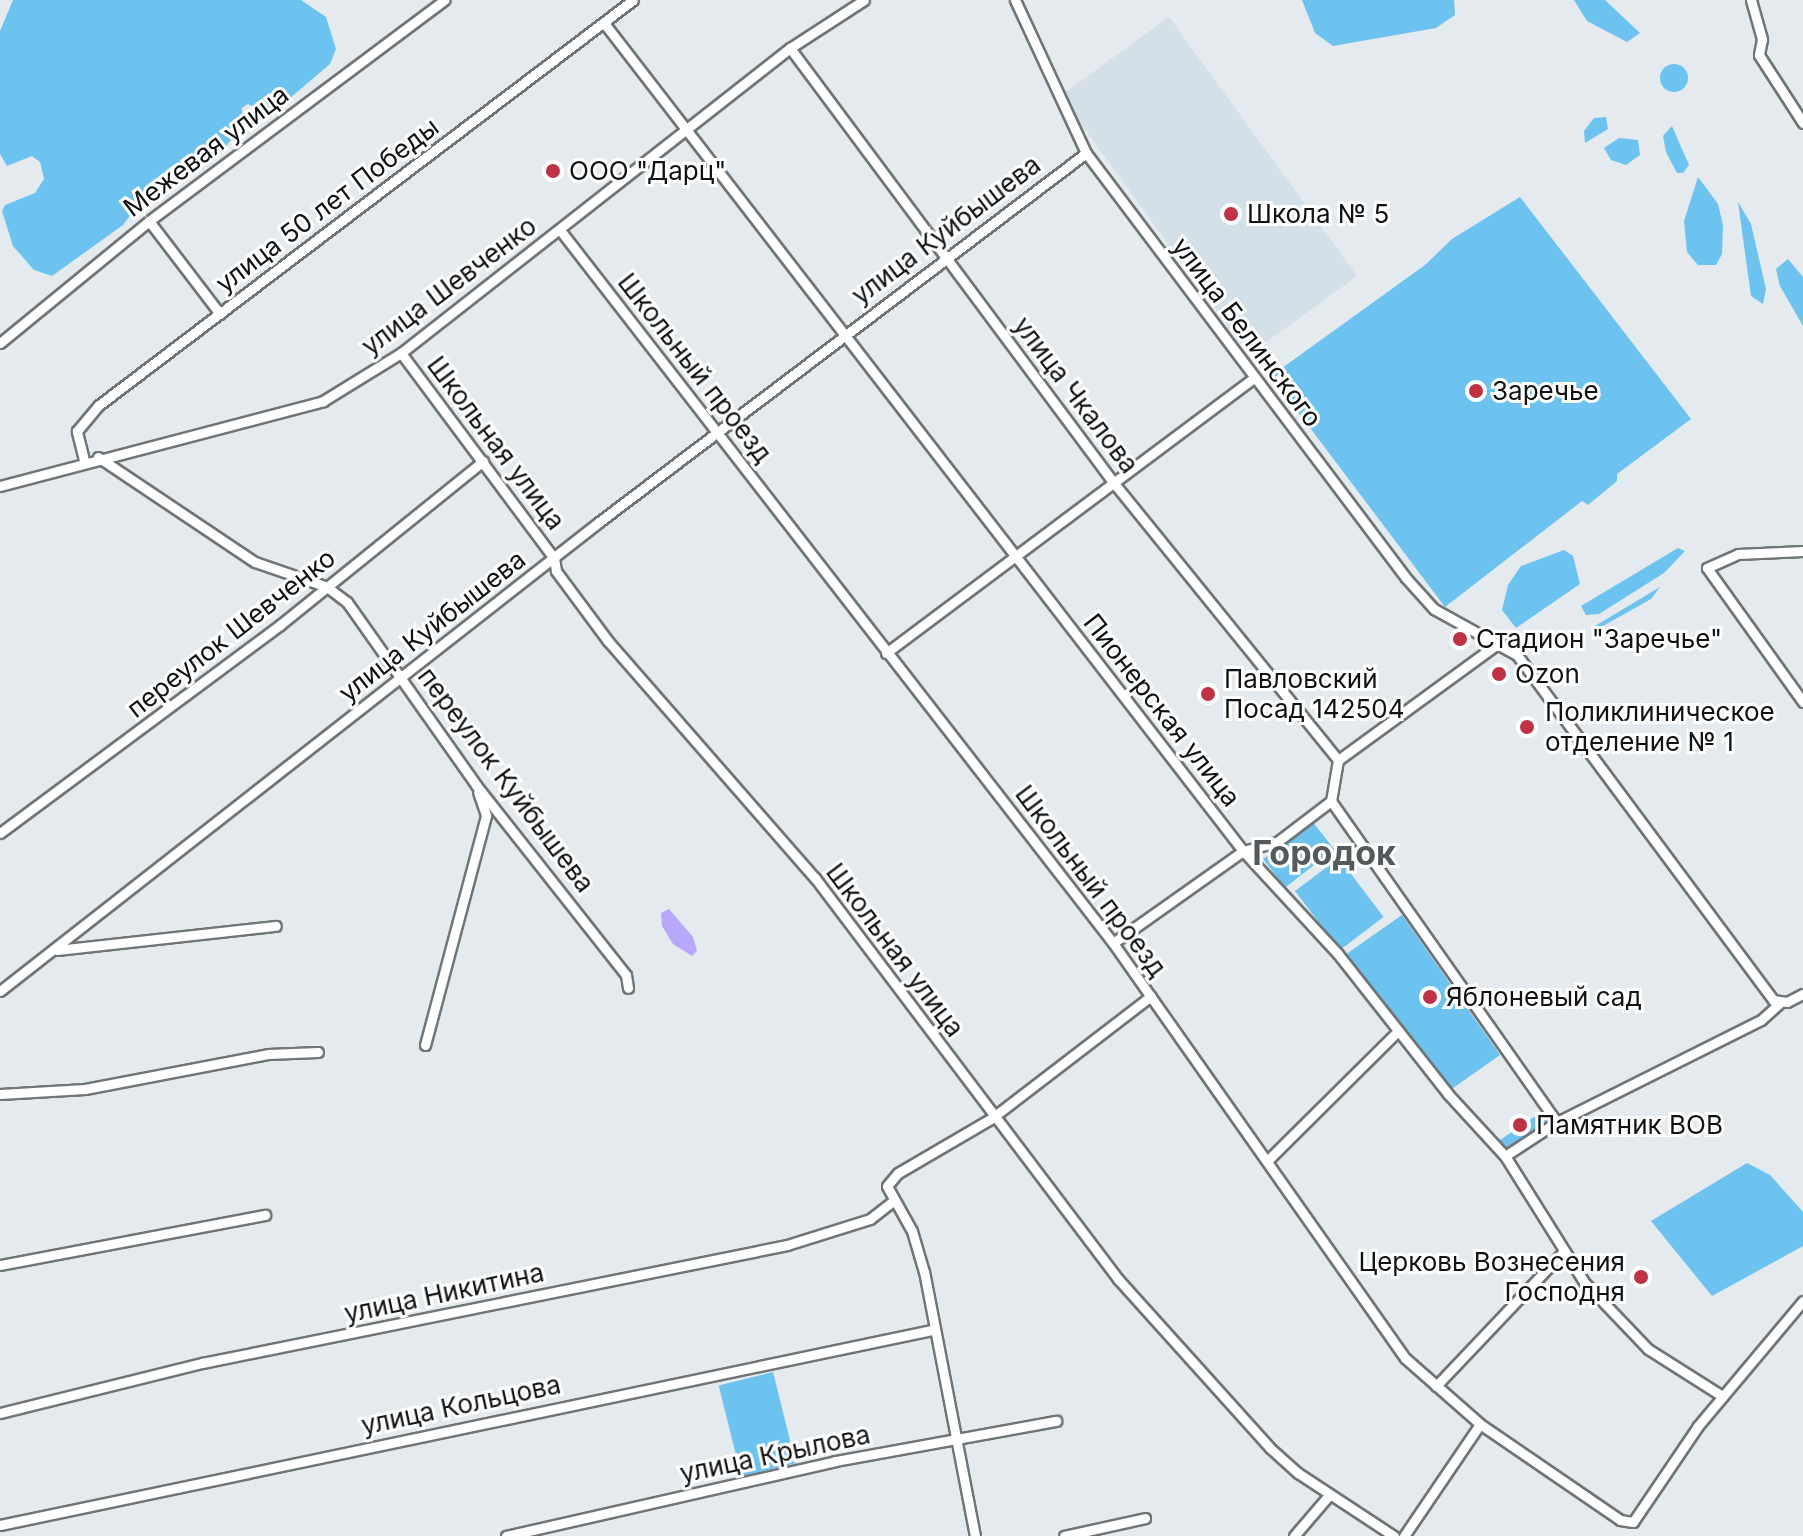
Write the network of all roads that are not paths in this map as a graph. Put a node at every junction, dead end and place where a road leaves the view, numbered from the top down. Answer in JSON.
{"nodes":[{"id":1,"x":444,"y":0,"type":"edge"},
{"id":2,"x":633,"y":0,"type":"edge"},
{"id":3,"x":864,"y":0,"type":"edge"},
{"id":4,"x":1015,"y":0,"type":"edge"},
{"id":5,"x":1751,"y":0,"type":"edge"},
{"id":6,"x":604,"y":23,"type":"junction"},
{"id":7,"x":790,"y":48,"type":"junction"},
{"id":8,"x":1803,"y":123,"type":"edge"},
{"id":9,"x":685,"y":133,"type":"junction"},
{"id":10,"x":1086,"y":153,"type":"junction"},
{"id":11,"x":149,"y":221,"type":"junction"},
{"id":12,"x":560,"y":230,"type":"junction"},
{"id":13,"x":946,"y":257,"type":"junction"},
{"id":14,"x":220,"y":314,"type":"junction"},
{"id":15,"x":842,"y":337,"type":"junction"},
{"id":16,"x":0,"y":343,"type":"edge"},
{"id":17,"x":401,"y":353,"type":"junction"},
{"id":18,"x":1253,"y":378,"type":"junction"},
{"id":19,"x":717,"y":433,"type":"junction"},
{"id":20,"x":98,"y":457,"type":"junction"},
{"id":21,"x":84,"y":460,"type":"junction"},
{"id":22,"x":483,"y":461,"type":"junction"},
{"id":23,"x":1113,"y":482,"type":"junction"},
{"id":24,"x":0,"y":486,"type":"edge"},
{"id":25,"x":1803,"y":551,"type":"edge"},
{"id":26,"x":554,"y":558,"type":"junction"},
{"id":27,"x":1017,"y":560,"type":"junction"},
{"id":28,"x":327,"y":587,"type":"junction"},
{"id":29,"x":1500,"y":642,"type":"junction"},
{"id":30,"x":886,"y":653,"type":"junction"},
{"id":31,"x":403,"y":678,"type":"junction"},
{"id":32,"x":1803,"y":702,"type":"edge"},
{"id":33,"x":1338,"y":760,"type":"junction"},
{"id":34,"x":476,"y":785,"type":"junction"},
{"id":35,"x":1331,"y":801,"type":"junction"},
{"id":36,"x":0,"y":833,"type":"edge"},
{"id":37,"x":1243,"y":851,"type":"junction"},
{"id":38,"x":276,"y":926,"type":"dead end"},
{"id":39,"x":1113,"y":943,"type":"junction"},
{"id":40,"x":53,"y":951,"type":"junction"},
{"id":41,"x":628,"y":988,"type":"dead end"},
{"id":42,"x":0,"y":991,"type":"edge"},
{"id":43,"x":1803,"y":994,"type":"edge"},
{"id":44,"x":1151,"y":996,"type":"junction"},
{"id":45,"x":1777,"y":1001,"type":"junction"},
{"id":46,"x":1398,"y":1031,"type":"junction"},
{"id":47,"x":425,"y":1045,"type":"dead end"},
{"id":48,"x":318,"y":1052,"type":"dead end"},
{"id":49,"x":0,"y":1094,"type":"edge"},
{"id":50,"x":992,"y":1118,"type":"junction"},
{"id":51,"x":1557,"y":1122,"type":"junction"},
{"id":52,"x":1505,"y":1156,"type":"junction"},
{"id":53,"x":1267,"y":1161,"type":"junction"},
{"id":54,"x":892,"y":1202,"type":"junction"},
{"id":55,"x":265,"y":1215,"type":"dead end"},
{"id":56,"x":1562,"y":1253,"type":"junction"},
{"id":57,"x":0,"y":1265,"type":"edge"},
{"id":58,"x":1803,"y":1301,"type":"edge"},
{"id":59,"x":932,"y":1330,"type":"junction"},
{"id":60,"x":1436,"y":1386,"type":"junction"},
{"id":61,"x":1722,"y":1396,"type":"junction"},
{"id":62,"x":0,"y":1413,"type":"edge"},
{"id":63,"x":1056,"y":1421,"type":"dead end"},
{"id":64,"x":1480,"y":1424,"type":"junction"},
{"id":65,"x":955,"y":1441,"type":"junction"},
{"id":66,"x":1330,"y":1494,"type":"junction"},
{"id":67,"x":1145,"y":1518,"type":"dead end"},
{"id":68,"x":0,"y":1525,"type":"edge"},
{"id":69,"x":506,"y":1536,"type":"edge"},
{"id":70,"x":975,"y":1536,"type":"edge"},
{"id":71,"x":1064,"y":1536,"type":"edge"},
{"id":72,"x":1294,"y":1536,"type":"edge"},
{"id":73,"x":1394,"y":1536,"type":"edge"},
{"id":74,"x":1404,"y":1536,"type":"edge"}],
"edges":[{"from":1,"to":11,"type":"street","name":"Межевая улица"},
{"from":2,"to":6,"type":"street","name":"улица 50 лет Победы"},
{"from":3,"to":7,"type":"street","name":"улица Шевченко"},
{"from":4,"to":10,"type":"street","name":"улица Белинского"},
{"from":5,"to":8,"type":"street"},
{"from":6,"to":9,"type":"street","name":"Пионерская улица"},
{"from":6,"to":14,"type":"street","name":"улица 50 лет Победы"},
{"from":7,"to":9,"type":"street","name":"улица Шевченко"},
{"from":7,"to":13,"type":"street","name":"улица Чкалова"},
{"from":9,"to":12,"type":"street","name":"улица Шевченко"},
{"from":9,"to":15,"type":"street","name":"Пионерская улица"},
{"from":10,"to":13,"type":"street","name":"улица Куйбышева"},
{"from":10,"to":18,"type":"street","name":"улица Белинского"},
{"from":11,"to":14,"type":"street"},
{"from":11,"to":16,"type":"street","name":"Межевая улица"},
{"from":12,"to":17,"type":"street","name":"улица Шевченко"},
{"from":12,"to":19,"type":"street","name":"Школьный проезд"},
{"from":13,"to":15,"type":"street","name":"улица Куйбышева"},
{"from":13,"to":23,"type":"street","name":"улица Чкалова"},
{"from":14,"to":21,"type":"street","name":"улица 50 лет Победы"},
{"from":15,"to":19,"type":"street","name":"улица Куйбышева"},
{"from":15,"to":27,"type":"street","name":"Пионерская улица"},
{"from":17,"to":20,"type":"street","name":"улица Шевченко"},
{"from":17,"to":22,"type":"street","name":"Школьная улица"},
{"from":18,"to":23,"type":"street"},
{"from":18,"to":29,"type":"street","name":"улица Белинского"},
{"from":19,"to":26,"type":"street","name":"улица Куйбышева"},
{"from":19,"to":30,"type":"street","name":"Школьный проезд"},
{"from":20,"to":21,"type":"street","name":"улица Шевченко"},
{"from":20,"to":28,"type":"street","name":"переулок Куйбышева"},
{"from":21,"to":24,"type":"street","name":"улица Шевченко"},
{"from":22,"to":26,"type":"street","name":"Школьная улица"},
{"from":22,"to":28,"type":"street","name":"переулок Шевченко"},
{"from":23,"to":27,"type":"street"},
{"from":23,"to":33,"type":"street","name":"улица Чкалова"},
{"from":25,"to":32,"type":"street"},
{"from":26,"to":31,"type":"street","name":"улица Куйбышева"},
{"from":26,"to":50,"type":"street","name":"Школьная улица"},
{"from":27,"to":30,"type":"street"},
{"from":27,"to":37,"type":"street","name":"Пионерская улица"},
{"from":28,"to":31,"type":"street","name":"переулок Куйбышева"},
{"from":28,"to":36,"type":"street","name":"переулок Шевченко"},
{"from":29,"to":33,"type":"street"},
{"from":29,"to":45,"type":"street","name":"улица Белинского"},
{"from":30,"to":39,"type":"street","name":"Школьный проезд"},
{"from":31,"to":34,"type":"street","name":"переулок Куйбышева"},
{"from":31,"to":40,"type":"street","name":"улица Куйбышева"},
{"from":33,"to":35,"type":"street"},
{"from":34,"to":41,"type":"street","name":"переулок Куйбышева"},
{"from":34,"to":47,"type":"street"},
{"from":35,"to":37,"type":"street"},
{"from":35,"to":51,"type":"street"},
{"from":37,"to":39,"type":"street"},
{"from":37,"to":46,"type":"street","name":"Пионерская улица"},
{"from":38,"to":40,"type":"street"},
{"from":39,"to":44,"type":"street","name":"Школьный проезд"},
{"from":40,"to":42,"type":"street","name":"улица Куйбышева"},
{"from":43,"to":45,"type":"street"},
{"from":44,"to":50,"type":"street"},
{"from":44,"to":53,"type":"street","name":"Школьный проезд"},
{"from":45,"to":51,"type":"street"},
{"from":46,"to":52,"type":"street","name":"Пионерская улица"},
{"from":46,"to":53,"type":"street"},
{"from":48,"to":49,"type":"street"},
{"from":50,"to":54,"type":"street"},
{"from":50,"to":66,"type":"street","name":"Школьная улица"},
{"from":51,"to":52,"type":"street"},
{"from":52,"to":56,"type":"street","name":"Пионерская улица"},
{"from":53,"to":60,"type":"street","name":"Школьный проезд"},
{"from":54,"to":59,"type":"street"},
{"from":54,"to":62,"type":"street","name":"улица Никитина"},
{"from":55,"to":57,"type":"street"},
{"from":56,"to":60,"type":"street"},
{"from":56,"to":61,"type":"street","name":"Пионерская улица"},
{"from":58,"to":61,"type":"street"},
{"from":59,"to":65,"type":"street"},
{"from":59,"to":68,"type":"street","name":"улица Кольцова"},
{"from":60,"to":64,"type":"street","name":"Школьный проезд"},
{"from":61,"to":64,"type":"street","name":"Школьный проезд"},
{"from":63,"to":65,"type":"street","name":"улица Крылова"},
{"from":64,"to":74,"type":"street"},
{"from":65,"to":69,"type":"street","name":"улица Крылова"},
{"from":65,"to":70,"type":"street"},
{"from":66,"to":72,"type":"street"},
{"from":66,"to":73,"type":"street","name":"Школьная улица"},
{"from":67,"to":71,"type":"street"}]}
